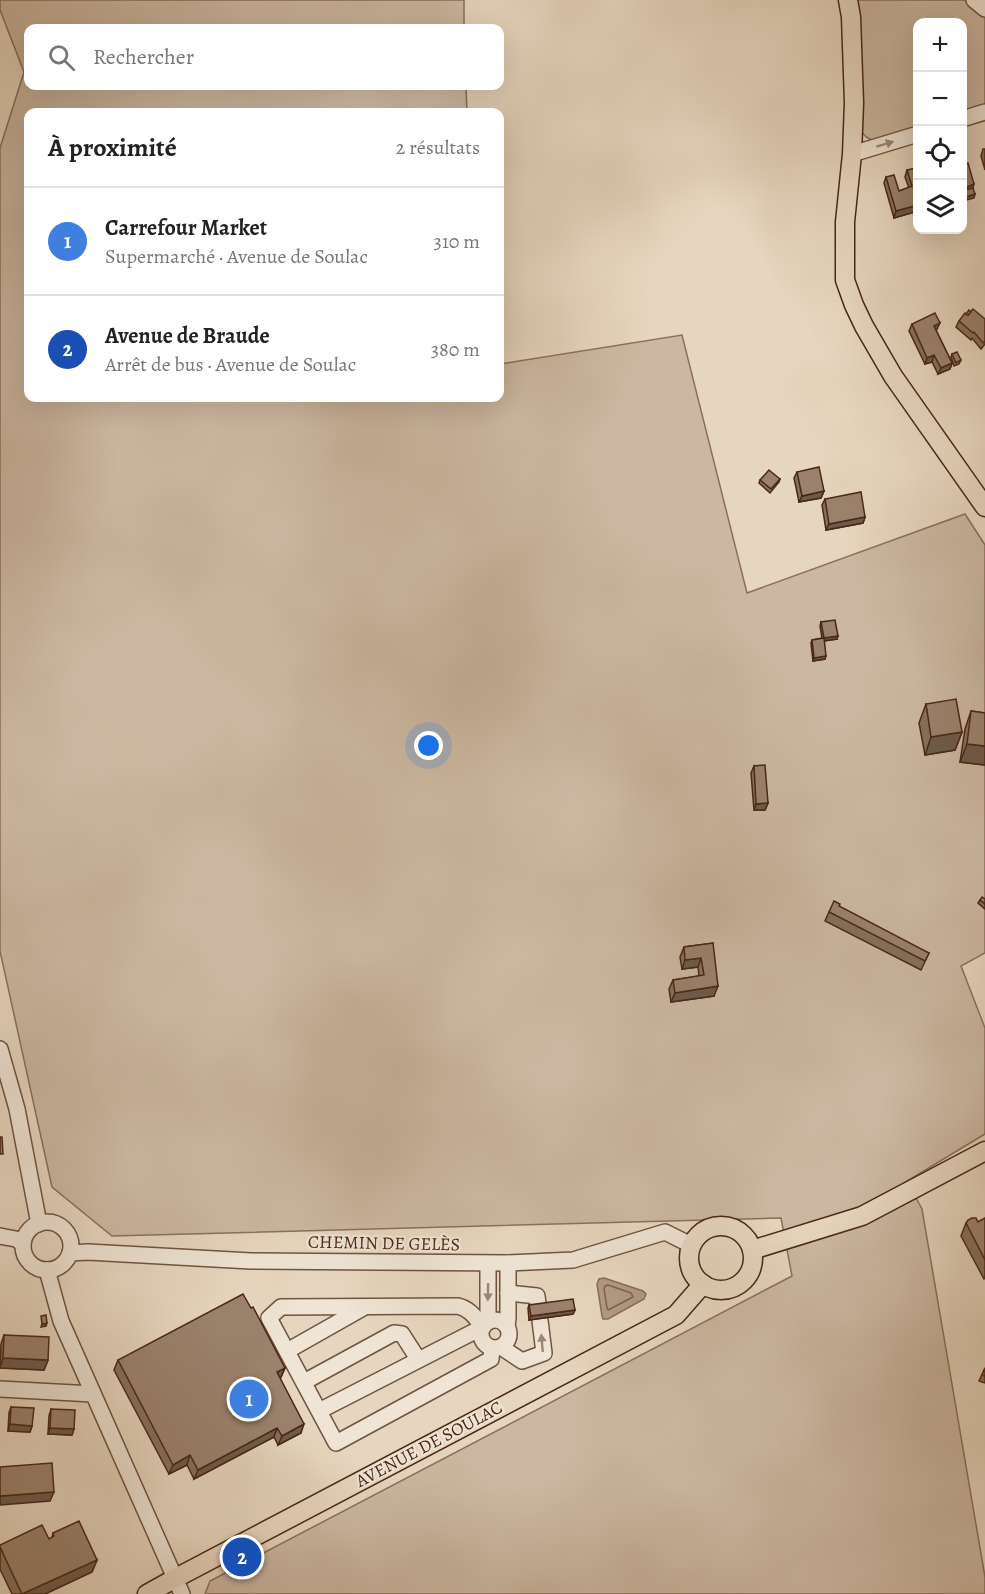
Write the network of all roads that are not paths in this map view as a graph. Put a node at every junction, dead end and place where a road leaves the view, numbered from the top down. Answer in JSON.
{"nodes":[{"id":1,"x":848,"y":0,"type":"edge"},
{"id":2,"x":974,"y":0,"type":"edge"},
{"id":3,"x":985,"y":9,"type":"edge"},
{"id":4,"x":985,"y":112,"type":"edge"},
{"id":5,"x":967,"y":118,"type":"edge"},
{"id":6,"x":913,"y":136,"type":"edge"},
{"id":7,"x":852,"y":154,"type":"junction"},
{"id":8,"x":985,"y":507,"type":"edge"},
{"id":9,"x":0,"y":1049,"type":"edge"},
{"id":10,"x":985,"y":1150,"type":"edge"},
{"id":11,"x":39,"y":1224,"type":"junction"},
{"id":12,"x":0,"y":1236,"type":"edge"},
{"id":13,"x":23,"y":1244,"type":"junction"},
{"id":14,"x":691,"y":1245,"type":"junction"},
{"id":15,"x":752,"y":1250,"type":"junction"},
{"id":16,"x":70,"y":1252,"type":"junction"},
{"id":17,"x":508,"y":1263,"type":"junction"},
{"id":18,"x":488,"y":1264,"type":"junction"},
{"id":19,"x":47,"y":1270,"type":"junction"},
{"id":20,"x":703,"y":1284,"type":"junction"},
{"id":21,"x":508,"y":1293,"type":"junction"},
{"id":22,"x":365,"y":1307,"type":"junction"},
{"id":23,"x":486,"y":1324,"type":"junction"},
{"id":24,"x":507,"y":1326,"type":"junction"},
{"id":25,"x":496,"y":1348,"type":"junction"},
{"id":26,"x":287,"y":1351,"type":"junction"},
{"id":27,"x":418,"y":1359,"type":"junction"},
{"id":28,"x":303,"y":1382,"type":"junction"},
{"id":29,"x":0,"y":1389,"type":"edge"},
{"id":30,"x":93,"y":1394,"type":"junction"},
{"id":31,"x":319,"y":1411,"type":"junction"},
{"id":32,"x":178,"y":1586,"type":"edge"},
{"id":33,"x":147,"y":1594,"type":"edge"}],
"edges":[{"from":1,"to":7,"type":"main road"},
{"from":2,"to":3,"type":"street"},
{"from":4,"to":5,"type":"street"},
{"from":7,"to":6,"type":"street","one_way":true},
{"from":7,"to":8,"type":"main road"},
{"from":9,"to":11,"type":"street"},
{"from":10,"to":15,"type":"main road"},
{"from":11,"to":13,"type":"street"},
{"from":11,"to":16,"type":"street"},
{"from":12,"to":13,"type":"street"},
{"from":13,"to":19,"type":"street"},
{"from":14,"to":15,"type":"main road"},
{"from":14,"to":17,"type":"street","name":"CHEMIN DE GELÈS"},
{"from":14,"to":20,"type":"main road"},
{"from":15,"to":20,"type":"main road"},
{"from":16,"to":18,"type":"street","name":"CHEMIN DE GELÈS"},
{"from":16,"to":19,"type":"street"},
{"from":17,"to":18,"type":"street","name":"CHEMIN DE GELÈS"},
{"from":17,"to":21,"type":"street"},
{"from":18,"to":23,"type":"street","one_way":true},
{"from":19,"to":30,"type":"street"},
{"from":20,"to":32,"type":"main road","name":"AVENUE DE SOULAC"},
{"from":21,"to":24,"type":"street"},
{"from":25,"to":21,"type":"street","one_way":true},
{"from":22,"to":23,"type":"street"},
{"from":22,"to":26,"type":"street"},
{"from":22,"to":26,"type":"street"},
{"from":23,"to":24,"type":"street"},
{"from":23,"to":25,"type":"street"},
{"from":23,"to":27,"type":"street"},
{"from":24,"to":25,"type":"street"},
{"from":25,"to":31,"type":"street"},
{"from":26,"to":28,"type":"street"},
{"from":27,"to":28,"type":"street"},
{"from":27,"to":31,"type":"street"},
{"from":28,"to":31,"type":"street"},
{"from":29,"to":30,"type":"street"},
{"from":30,"to":32,"type":"street"},
{"from":32,"to":33,"type":"main road","name":"AVENUE DE SOULAC"}]}
